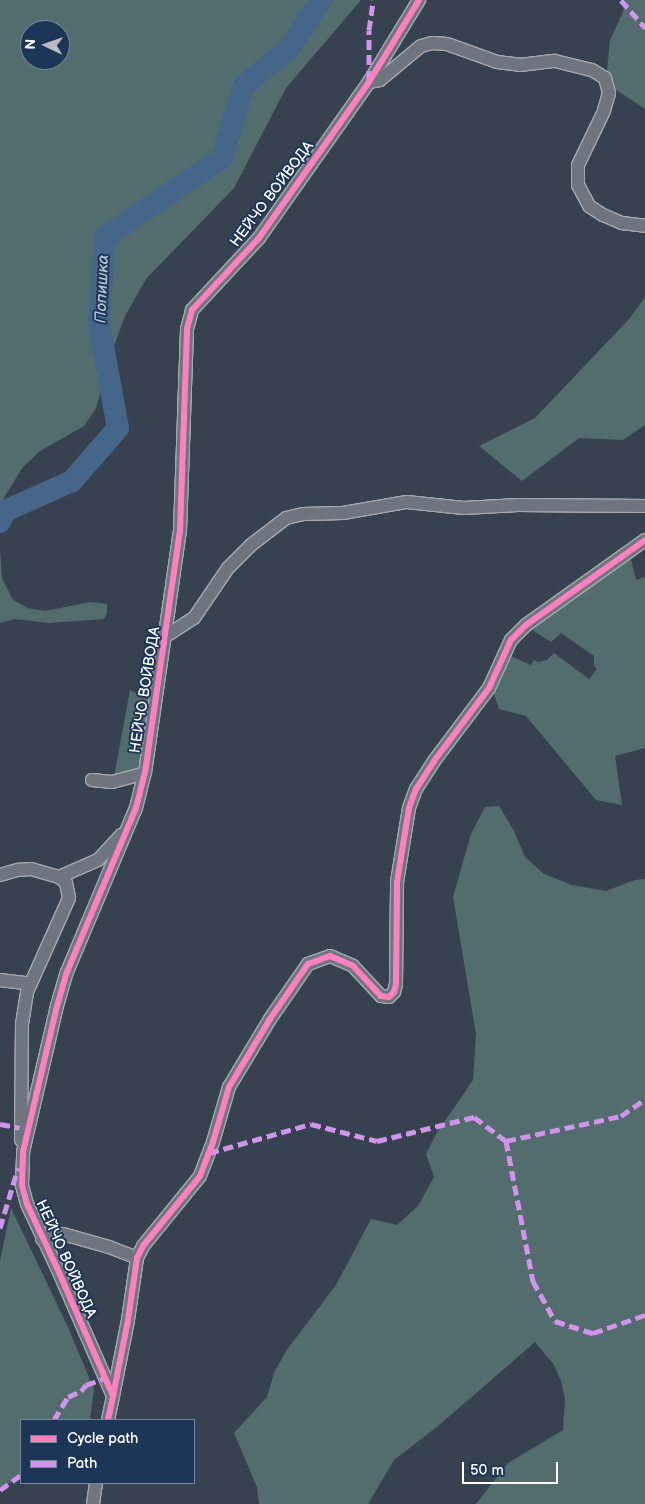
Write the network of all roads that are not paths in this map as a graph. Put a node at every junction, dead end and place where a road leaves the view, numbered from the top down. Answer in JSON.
{"nodes":[{"id":1,"x":419,"y":0,"type":"edge"},
{"id":2,"x":369,"y":82,"type":"junction"},
{"id":3,"x":645,"y":226,"type":"edge"},
{"id":4,"x":645,"y":506,"type":"edge"},
{"id":5,"x":645,"y":540,"type":"edge"},
{"id":6,"x":166,"y":636,"type":"junction"},
{"id":7,"x":145,"y":773,"type":"junction"},
{"id":8,"x":92,"y":780,"type":"dead end"},
{"id":9,"x":128,"y":828,"type":"junction"},
{"id":10,"x":0,"y":875,"type":"edge"},
{"id":11,"x":59,"y":877,"type":"junction"},
{"id":12,"x":0,"y":980,"type":"edge"},
{"id":13,"x":30,"y":984,"type":"junction"},
{"id":14,"x":22,"y":1152,"type":"junction"},
{"id":15,"x":42,"y":1238,"type":"junction"},
{"id":16,"x":137,"y":1258,"type":"junction"},
{"id":17,"x":113,"y":1396,"type":"junction"},
{"id":18,"x":108,"y":1419,"type":"edge"},
{"id":19,"x":96,"y":1484,"type":"edge"},
{"id":20,"x":93,"y":1504,"type":"edge"}],
"edges":[{"from":1,"to":2,"type":"street","name":"НЕЙЧО ВОЙВОДА"},
{"from":2,"to":3,"type":"street"},
{"from":2,"to":6,"type":"street","name":"НЕЙЧО ВОЙВОДА"},
{"from":4,"to":6,"type":"street"},
{"from":5,"to":16,"type":"street"},
{"from":6,"to":7,"type":"street","name":"НЕЙЧО ВОЙВОДА"},
{"from":7,"to":8,"type":"street"},
{"from":7,"to":9,"type":"street","name":"НЕЙЧО ВОЙВОДА"},
{"from":9,"to":11,"type":"street"},
{"from":9,"to":14,"type":"street","name":"НЕЙЧО ВОЙВОДА"},
{"from":10,"to":11,"type":"street"},
{"from":11,"to":13,"type":"street"},
{"from":12,"to":13,"type":"street"},
{"from":13,"to":14,"type":"street"},
{"from":14,"to":15,"type":"street","name":"НЕЙЧО ВОЙВОДА"},
{"from":15,"to":16,"type":"street"},
{"from":15,"to":17,"type":"street","name":"НЕЙЧО ВОЙВОДА"},
{"from":16,"to":17,"type":"street"},
{"from":17,"to":18,"type":"street"},
{"from":19,"to":20,"type":"street"}]}
